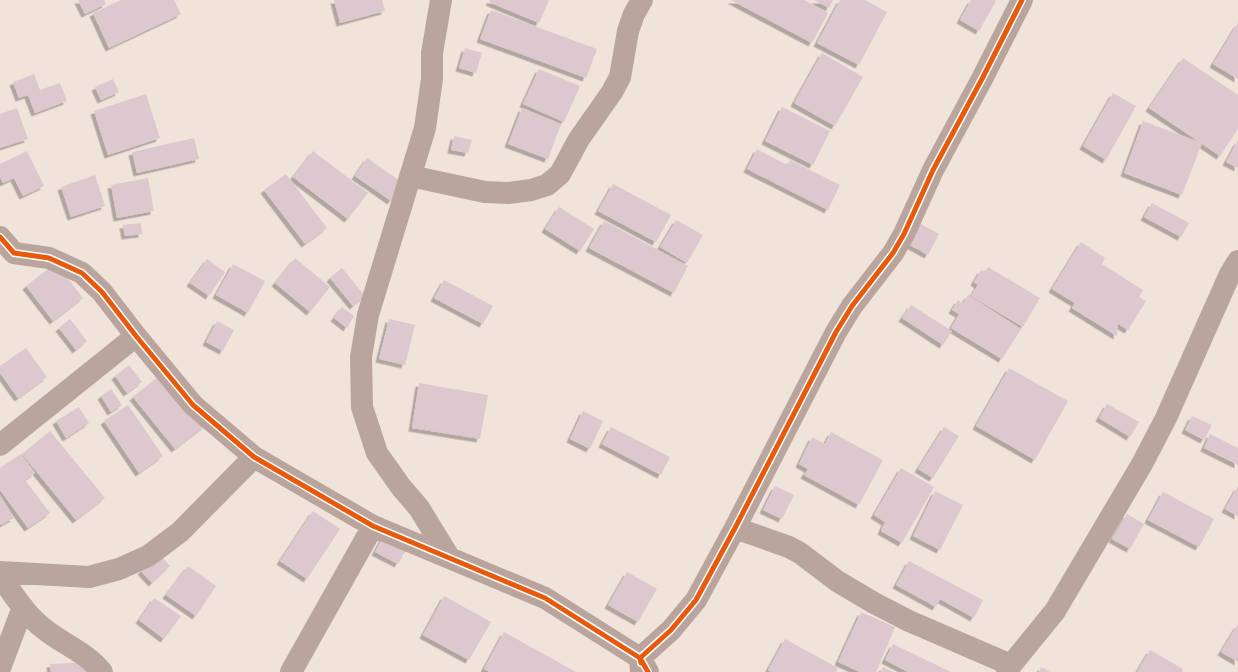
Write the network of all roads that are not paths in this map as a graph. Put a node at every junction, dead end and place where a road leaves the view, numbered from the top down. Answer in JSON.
{"nodes":[{"id":1,"x":441,"y":0,"type":"edge"},
{"id":2,"x":642,"y":0,"type":"edge"},
{"id":3,"x":1022,"y":0,"type":"edge"},
{"id":4,"x":410,"y":176,"type":"junction"},
{"id":5,"x":0,"y":237,"type":"edge"},
{"id":6,"x":1238,"y":261,"type":"edge"},
{"id":7,"x":136,"y":336,"type":"junction"},
{"id":8,"x":0,"y":444,"type":"edge"},
{"id":9,"x":254,"y":457,"type":"junction"},
{"id":10,"x":373,"y":526,"type":"junction"},
{"id":11,"x":735,"y":528,"type":"junction"},
{"id":12,"x":449,"y":557,"type":"junction"},
{"id":13,"x":0,"y":572,"type":"edge"},
{"id":14,"x":0,"y":576,"type":"edge"},
{"id":15,"x":23,"y":607,"type":"junction"},
{"id":16,"x":643,"y":667,"type":"edge"},
{"id":17,"x":0,"y":668,"type":"edge"},
{"id":18,"x":1009,"y":668,"type":"edge"},
{"id":19,"x":102,"y":672,"type":"edge"},
{"id":20,"x":291,"y":672,"type":"edge"}],
"edges":[{"from":1,"to":4,"type":"street"},
{"from":2,"to":4,"type":"street"},
{"from":3,"to":11,"type":"street"},
{"from":4,"to":12,"type":"street"},
{"from":5,"to":7,"type":"street"},
{"from":6,"to":18,"type":"street"},
{"from":7,"to":8,"type":"street"},
{"from":7,"to":9,"type":"street"},
{"from":9,"to":10,"type":"street"},
{"from":9,"to":13,"type":"street"},
{"from":10,"to":12,"type":"street"},
{"from":10,"to":20,"type":"street"},
{"from":11,"to":16,"type":"street"},
{"from":11,"to":18,"type":"street"},
{"from":12,"to":16,"type":"street"},
{"from":14,"to":15,"type":"street"},
{"from":15,"to":17,"type":"street"},
{"from":15,"to":19,"type":"street"}]}
